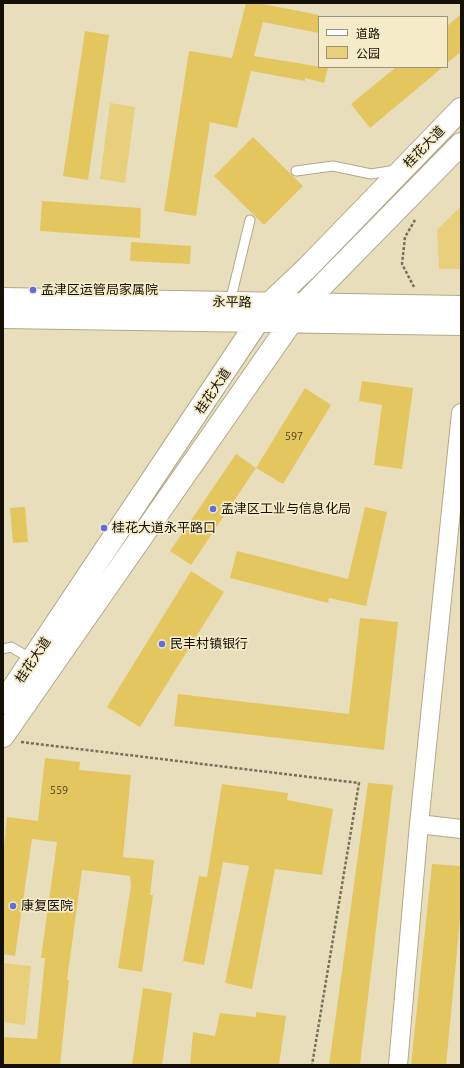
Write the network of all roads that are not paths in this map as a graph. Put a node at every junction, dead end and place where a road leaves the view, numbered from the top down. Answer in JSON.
{"nodes":[{"id":1,"x":461,"y":109,"type":"edge"},
{"id":2,"x":461,"y":144,"type":"edge"},
{"id":3,"x":403,"y":169,"type":"junction"},
{"id":4,"x":296,"y":170,"type":"dead end"},
{"id":5,"x":250,"y":220,"type":"dead end"},
{"id":6,"x":3,"y":299,"type":"edge"},
{"id":7,"x":230,"y":302,"type":"junction"},
{"id":8,"x":461,"y":307,"type":"edge"},
{"id":9,"x":265,"y":312,"type":"junction"},
{"id":10,"x":298,"y":314,"type":"junction"},
{"id":11,"x":3,"y":317,"type":"edge"},
{"id":12,"x":461,"y":324,"type":"edge"},
{"id":13,"x":461,"y":413,"type":"edge"},
{"id":14,"x":3,"y":649,"type":"edge"},
{"id":15,"x":33,"y":659,"type":"junction"},
{"id":16,"x":3,"y":703,"type":"edge"},
{"id":17,"x":11,"y":738,"type":"edge"},
{"id":18,"x":419,"y":824,"type":"junction"},
{"id":19,"x":461,"y":829,"type":"edge"},
{"id":20,"x":398,"y":1065,"type":"edge"}],
"edges":[{"from":1,"to":3,"type":"main road","name":"桂花大道"},
{"from":2,"to":10,"type":"main road","name":"桂花大道"},
{"from":3,"to":4,"type":"lane"},
{"from":3,"to":9,"type":"main road","name":"桂花大道"},
{"from":5,"to":7,"type":"lane"},
{"from":6,"to":7,"type":"main road","name":"永平路"},
{"from":7,"to":9,"type":"main road","name":"永平路"},
{"from":8,"to":10,"type":"main road","name":"永平路"},
{"from":9,"to":10,"type":"main road","name":"永平路"},
{"from":9,"to":11,"type":"main road","name":"永平路"},
{"from":9,"to":15,"type":"main road","name":"桂花大道"},
{"from":10,"to":12,"type":"main road","name":"永平路"},
{"from":10,"to":17,"type":"main road","name":"桂花大道"},
{"from":13,"to":18,"type":"street"},
{"from":14,"to":15,"type":"lane"},
{"from":15,"to":16,"type":"main road","name":"桂花大道"},
{"from":18,"to":19,"type":"street"},
{"from":18,"to":20,"type":"street"}]}
